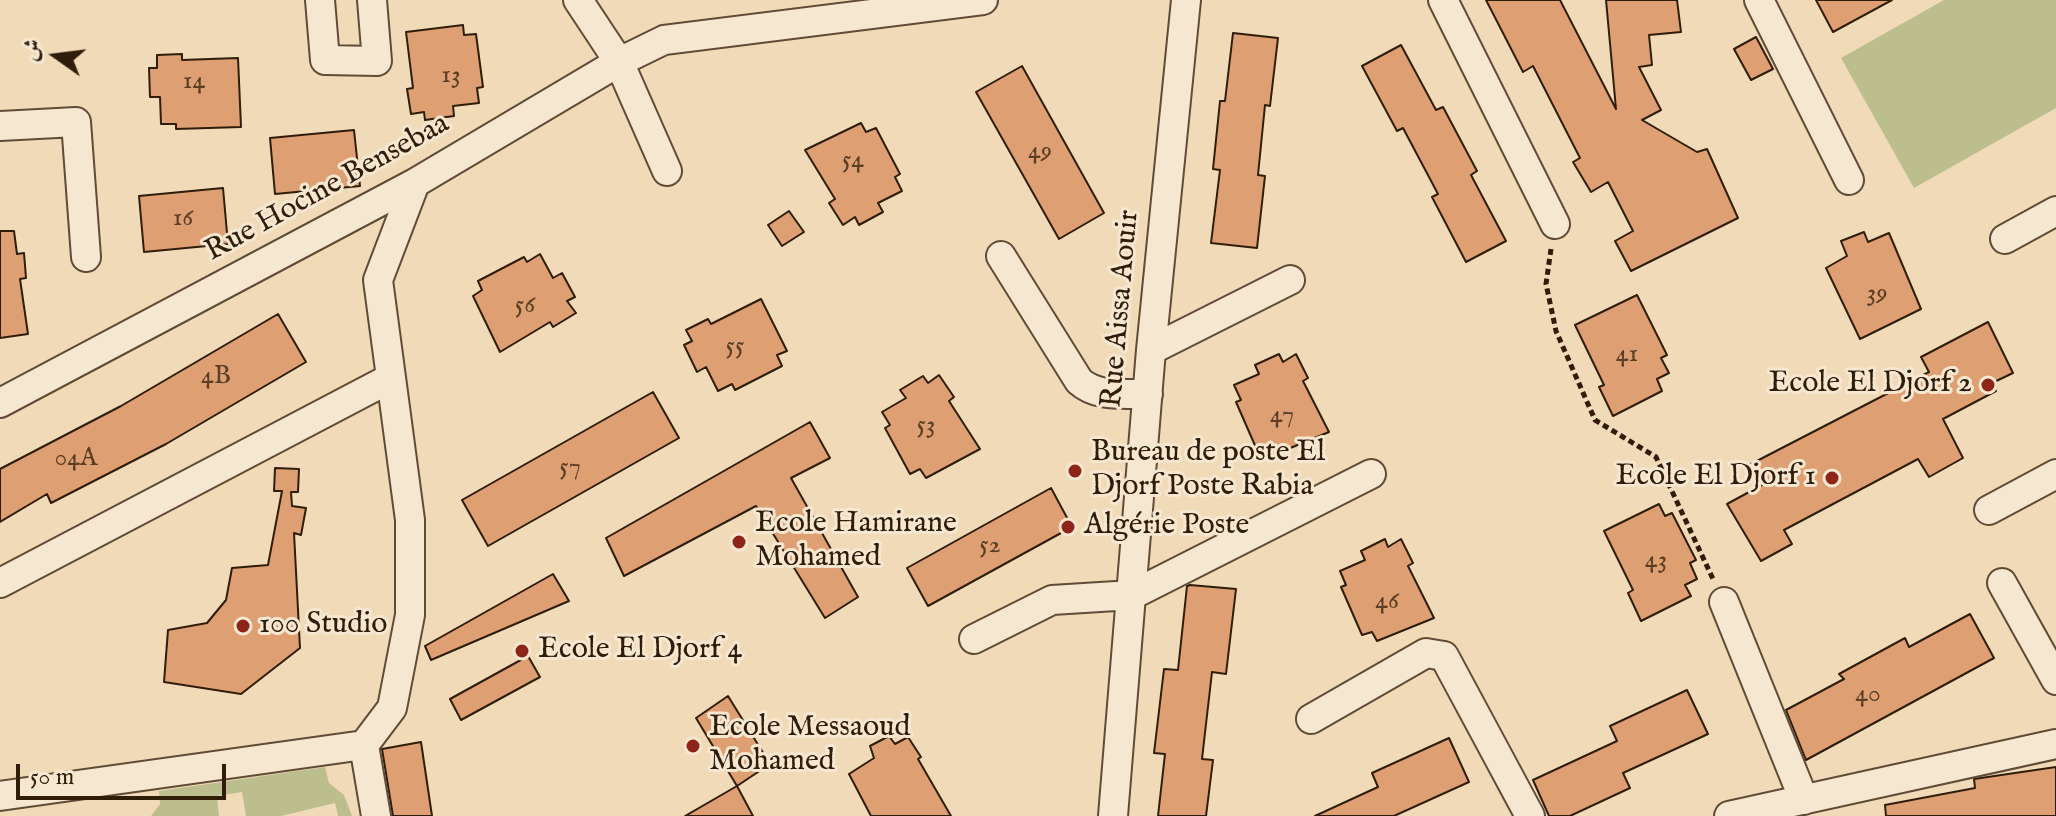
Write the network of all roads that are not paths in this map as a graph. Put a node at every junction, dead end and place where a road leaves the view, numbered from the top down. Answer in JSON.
{"nodes":[{"id":1,"x":320,"y":0,"type":"edge"},
{"id":2,"x":372,"y":0,"type":"edge"},
{"id":3,"x":578,"y":0,"type":"edge"},
{"id":4,"x":983,"y":0,"type":"edge"},
{"id":5,"x":1186,"y":0,"type":"edge"},
{"id":6,"x":1443,"y":0,"type":"edge"},
{"id":7,"x":1759,"y":0,"type":"edge"},
{"id":8,"x":619,"y":62,"type":"junction"},
{"id":9,"x":0,"y":126,"type":"edge"},
{"id":10,"x":667,"y":171,"type":"dead end"},
{"id":11,"x":1849,"y":180,"type":"dead end"},
{"id":12,"x":415,"y":183,"type":"junction"},
{"id":13,"x":2056,"y":211,"type":"edge"},
{"id":14,"x":1555,"y":224,"type":"road end"},
{"id":15,"x":2005,"y":239,"type":"dead end"},
{"id":16,"x":1001,"y":256,"type":"dead end"},
{"id":17,"x":86,"y":257,"type":"dead end"},
{"id":18,"x":1290,"y":280,"type":"dead end"},
{"id":19,"x":1151,"y":350,"type":"junction"},
{"id":20,"x":389,"y":379,"type":"junction"},
{"id":21,"x":1148,"y":394,"type":"junction"},
{"id":22,"x":0,"y":403,"type":"edge"},
{"id":23,"x":1371,"y":474,"type":"dead end"},
{"id":24,"x":2056,"y":474,"type":"edge"},
{"id":25,"x":1989,"y":510,"type":"dead end"},
{"id":26,"x":0,"y":583,"type":"edge"},
{"id":27,"x":2002,"y":583,"type":"dead end"},
{"id":28,"x":1132,"y":595,"type":"junction"},
{"id":29,"x":1724,"y":602,"type":"road end"},
{"id":30,"x":974,"y":639,"type":"dead end"},
{"id":31,"x":2056,"y":680,"type":"edge"},
{"id":32,"x":1311,"y":719,"type":"dead end"},
{"id":33,"x":2056,"y":744,"type":"edge"},
{"id":34,"x":364,"y":745,"type":"junction"},
{"id":35,"x":0,"y":796,"type":"edge"},
{"id":36,"x":1804,"y":800,"type":"junction"},
{"id":37,"x":376,"y":816,"type":"edge"},
{"id":38,"x":1113,"y":816,"type":"edge"},
{"id":39,"x":1530,"y":816,"type":"edge"},
{"id":40,"x":1729,"y":816,"type":"edge"}],
"edges":[{"from":1,"to":2,"type":"street"},
{"from":3,"to":8,"type":"street"},
{"from":4,"to":8,"type":"street","name":"Rue Hocine Bensebaa"},
{"from":5,"to":19,"type":"street","name":"Rue Aissa Aouir"},
{"from":6,"to":14,"type":"street"},
{"from":7,"to":11,"type":"street"},
{"from":8,"to":10,"type":"street"},
{"from":8,"to":12,"type":"street","name":"Rue Hocine Bensebaa"},
{"from":9,"to":17,"type":"street"},
{"from":12,"to":20,"type":"street"},
{"from":12,"to":22,"type":"street","name":"Rue Hocine Bensebaa"},
{"from":13,"to":15,"type":"street"},
{"from":16,"to":21,"type":"street"},
{"from":18,"to":19,"type":"street"},
{"from":19,"to":21,"type":"street","name":"Rue Aissa Aouir"},
{"from":20,"to":26,"type":"street"},
{"from":20,"to":34,"type":"street"},
{"from":21,"to":28,"type":"street","name":"Rue Aissa Aouir"},
{"from":23,"to":28,"type":"street"},
{"from":24,"to":25,"type":"street"},
{"from":27,"to":31,"type":"street"},
{"from":28,"to":30,"type":"street"},
{"from":28,"to":38,"type":"street","name":"Rue Aissa Aouir"},
{"from":29,"to":36,"type":"street"},
{"from":32,"to":39,"type":"street"},
{"from":33,"to":36,"type":"street"},
{"from":34,"to":35,"type":"street"},
{"from":34,"to":37,"type":"street"},
{"from":36,"to":40,"type":"street"}]}
